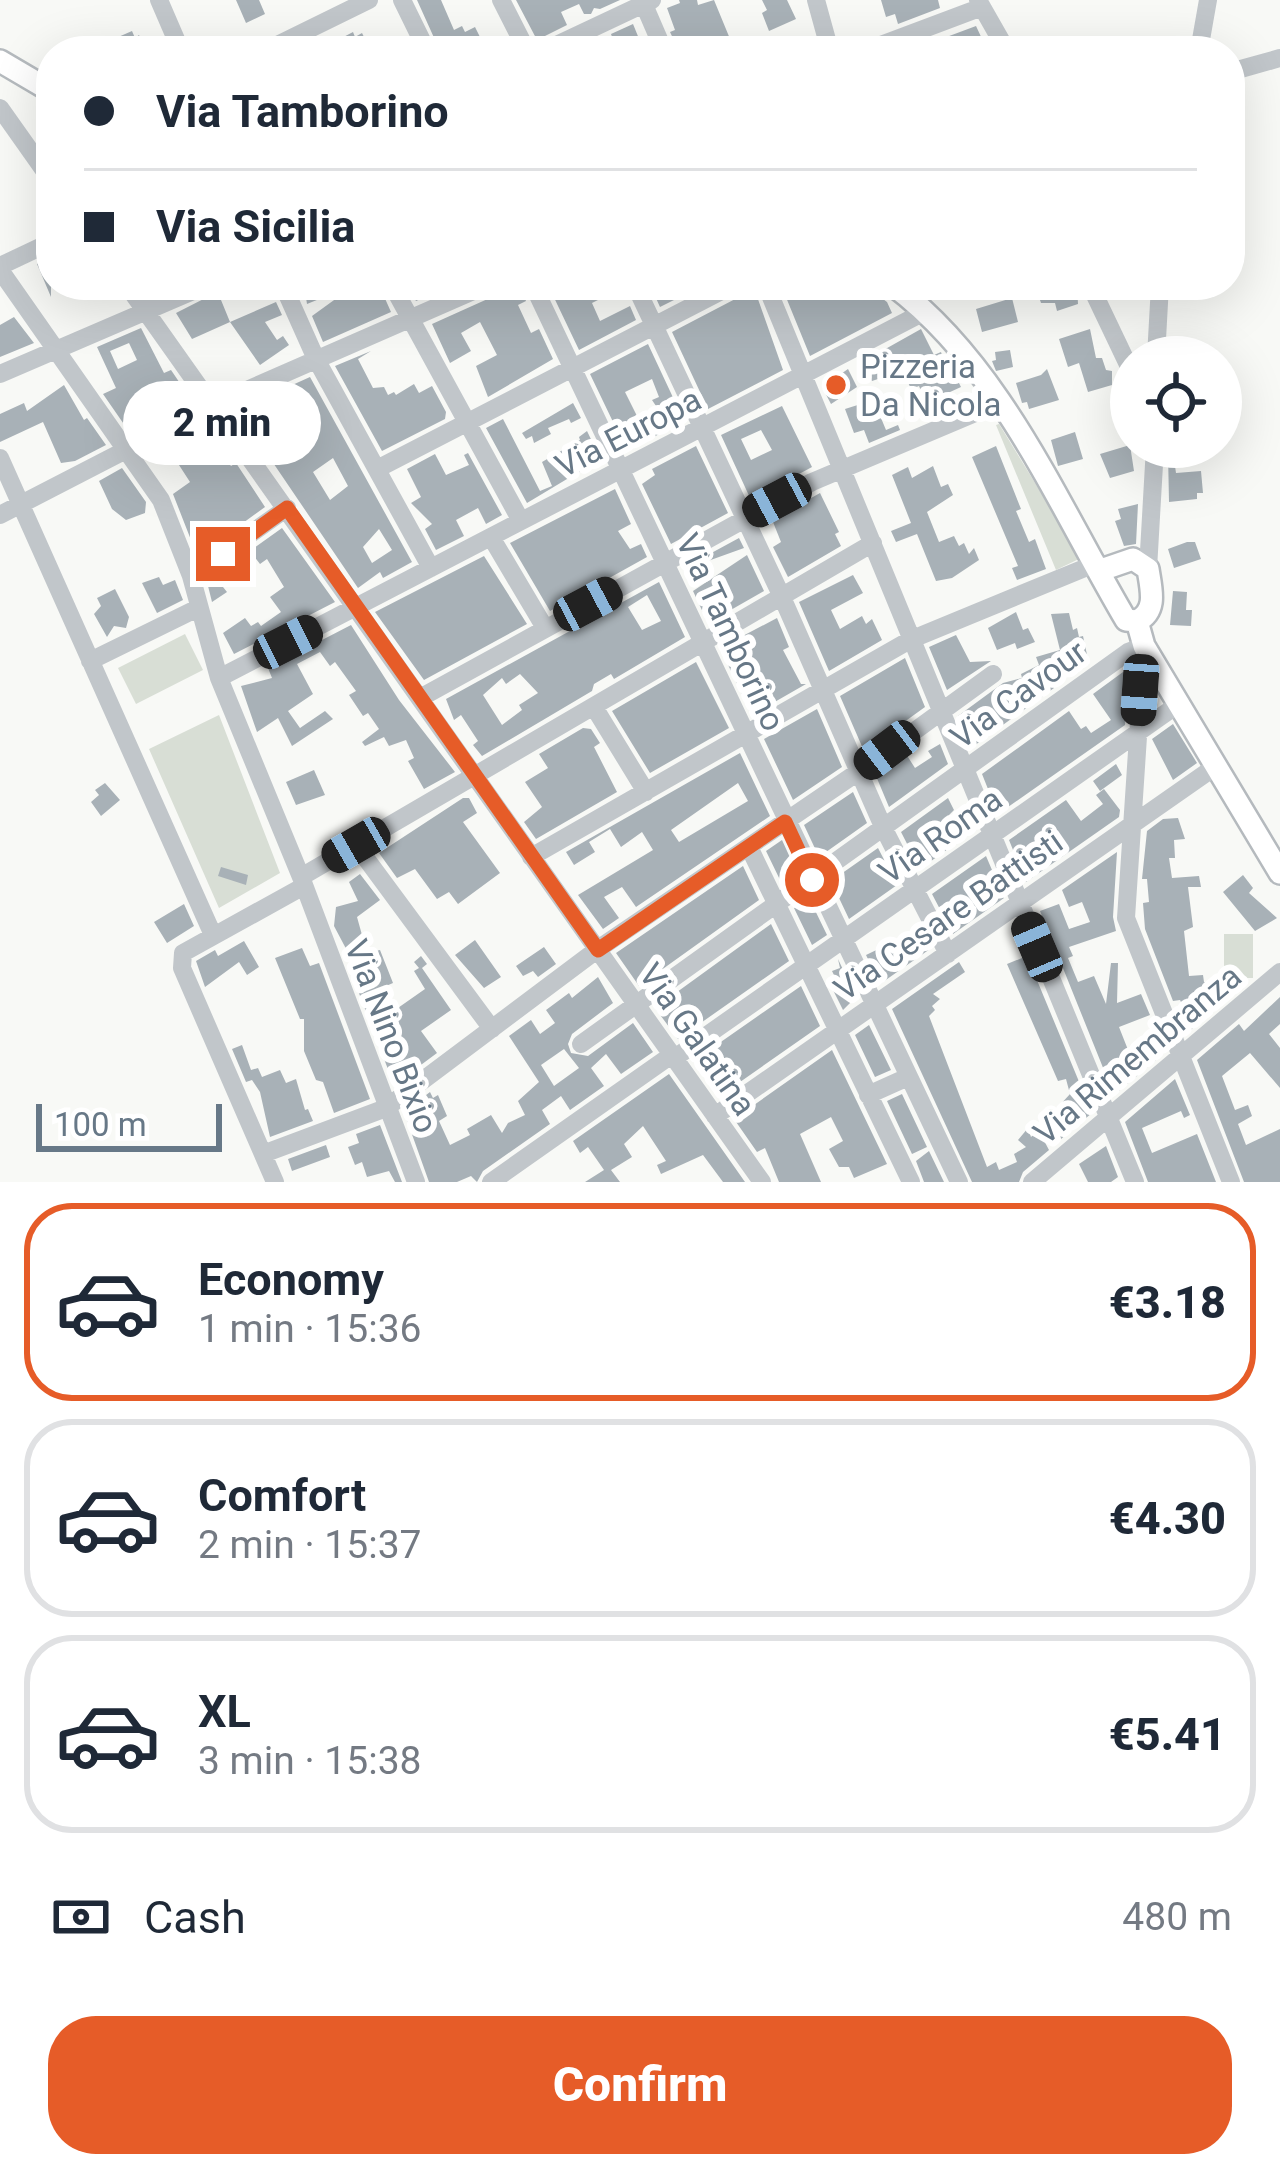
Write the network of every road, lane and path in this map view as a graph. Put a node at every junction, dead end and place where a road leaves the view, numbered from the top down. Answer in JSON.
{"nodes":[{"id":1,"x":159,"y":0,"type":"edge"},
{"id":2,"x":369,"y":0,"type":"edge"},
{"id":3,"x":402,"y":0,"type":"edge"},
{"id":4,"x":501,"y":0,"type":"edge"},
{"id":5,"x":816,"y":0,"type":"edge"},
{"id":6,"x":1208,"y":0,"type":"edge"},
{"id":7,"x":646,"y":1,"type":"edge"},
{"id":8,"x":980,"y":3,"type":"edge"},
{"id":9,"x":175,"y":36,"type":"edge"},
{"id":10,"x":296,"y":36,"type":"edge"},
{"id":11,"x":420,"y":36,"type":"edge"},
{"id":12,"x":519,"y":36,"type":"edge"},
{"id":13,"x":575,"y":36,"type":"edge"},
{"id":14,"x":659,"y":36,"type":"edge"},
{"id":15,"x":826,"y":36,"type":"edge"},
{"id":16,"x":901,"y":36,"type":"edge"},
{"id":17,"x":999,"y":36,"type":"edge"},
{"id":18,"x":1202,"y":36,"type":"edge"},
{"id":19,"x":1280,"y":58,"type":"edge"},
{"id":20,"x":0,"y":61,"type":"edge"},
{"id":21,"x":1245,"y":68,"type":"edge"},
{"id":22,"x":36,"y":82,"type":"edge"},
{"id":23,"x":0,"y":108,"type":"edge"},
{"id":24,"x":36,"y":159,"type":"edge"},
{"id":25,"x":36,"y":250,"type":"edge"},
{"id":26,"x":0,"y":268,"type":"edge"},
{"id":27,"x":139,"y":300,"type":"edge"},
{"id":28,"x":172,"y":300,"type":"edge"},
{"id":29,"x":290,"y":300,"type":"edge"},
{"id":30,"x":400,"y":300,"type":"edge"},
{"id":31,"x":452,"y":300,"type":"edge"},
{"id":32,"x":540,"y":300,"type":"edge"},
{"id":33,"x":642,"y":300,"type":"edge"},
{"id":34,"x":704,"y":300,"type":"edge"},
{"id":35,"x":772,"y":300,"type":"edge"},
{"id":36,"x":912,"y":300,"type":"edge"},
{"id":37,"x":1097,"y":300,"type":"edge"},
{"id":38,"x":1159,"y":300,"type":"edge"},
{"id":39,"x":147,"y":311,"type":"junction"},
{"id":40,"x":926,"y":311,"type":"junction"},
{"id":41,"x":410,"y":318,"type":"junction"},
{"id":42,"x":654,"y":326,"type":"junction"},
{"id":43,"x":1114,"y":336,"type":"edge"},
{"id":44,"x":1157,"y":336,"type":"edge"},
{"id":45,"x":56,"y":351,"type":"junction"},
{"id":46,"x":316,"y":359,"type":"junction"},
{"id":47,"x":572,"y":369,"type":"junction"},
{"id":48,"x":0,"y":374,"type":"edge"},
{"id":49,"x":804,"y":374,"type":"junction"},
{"id":50,"x":215,"y":404,"type":"junction"},
{"id":51,"x":999,"y":404,"type":"junction"},
{"id":52,"x":466,"y":422,"type":"junction"},
{"id":53,"x":701,"y":428,"type":"junction"},
{"id":54,"x":128,"y":452,"type":"junction"},
{"id":55,"x":0,"y":458,"type":"edge"},
{"id":56,"x":843,"y":468,"type":"junction"},
{"id":57,"x":1154,"y":468,"type":"edge"},
{"id":58,"x":377,"y":469,"type":"junction"},
{"id":59,"x":622,"y":469,"type":"junction"},
{"id":60,"x":22,"y":505,"type":"junction"},
{"id":61,"x":287,"y":508,"type":"junction"},
{"id":62,"x":0,"y":515,"type":"edge"},
{"id":63,"x":742,"y":519,"type":"junction"},
{"id":64,"x":521,"y":521,"type":"junction"},
{"id":65,"x":490,"y":537,"type":"junction"},
{"id":66,"x":873,"y":544,"type":"junction"},
{"id":67,"x":664,"y":563,"type":"junction"},
{"id":68,"x":1099,"y":566,"type":"junction"},
{"id":69,"x":431,"y":568,"type":"junction"},
{"id":70,"x":1148,"y":569,"type":"junction"},
{"id":71,"x":191,"y":576,"type":"junction"},
{"id":72,"x":782,"y":597,"type":"junction"},
{"id":73,"x":358,"y":606,"type":"junction"},
{"id":74,"x":198,"y":608,"type":"junction"},
{"id":75,"x":1137,"y":621,"type":"junction"},
{"id":76,"x":544,"y":628,"type":"junction"},
{"id":77,"x":910,"y":640,"type":"junction"},
{"id":78,"x":702,"y":643,"type":"junction"},
{"id":79,"x":1144,"y":646,"type":"junction"},
{"id":80,"x":90,"y":661,"type":"junction"},
{"id":81,"x":993,"y":674,"type":"dead end"},
{"id":82,"x":218,"y":678,"type":"junction"},
{"id":83,"x":822,"y":689,"type":"junction"},
{"id":84,"x":420,"y":698,"type":"junction"},
{"id":85,"x":1180,"y":703,"type":"junction"},
{"id":86,"x":594,"y":707,"type":"junction"},
{"id":87,"x":941,"y":710,"type":"junction"},
{"id":88,"x":747,"y":734,"type":"junction"},
{"id":89,"x":1137,"y":734,"type":"junction"},
{"id":90,"x":1216,"y":766,"type":"junction"},
{"id":91,"x":861,"y":770,"type":"junction"},
{"id":92,"x":963,"y":770,"type":"junction"},
{"id":93,"x":474,"y":777,"type":"junction"},
{"id":94,"x":646,"y":792,"type":"junction"},
{"id":95,"x":785,"y":822,"type":"junction"},
{"id":96,"x":1131,"y":824,"type":"junction"},
{"id":97,"x":884,"y":829,"type":"junction"},
{"id":98,"x":992,"y":835,"type":"junction"},
{"id":99,"x":356,"y":845,"type":"junction"},
{"id":100,"x":748,"y":847,"type":"junction"},
{"id":101,"x":531,"y":857,"type":"junction"},
{"id":102,"x":1280,"y":873,"type":"edge"},
{"id":103,"x":812,"y":880,"type":"junction"},
{"id":104,"x":302,"y":881,"type":"junction"},
{"id":105,"x":914,"y":890,"type":"junction"},
{"id":106,"x":1019,"y":904,"type":"junction"},
{"id":107,"x":776,"y":906,"type":"junction"},
{"id":108,"x":214,"y":935,"type":"junction"},
{"id":109,"x":842,"y":940,"type":"junction"},
{"id":110,"x":598,"y":950,"type":"junction"},
{"id":111,"x":948,"y":954,"type":"junction"},
{"id":112,"x":805,"y":966,"type":"junction"},
{"id":113,"x":1280,"y":972,"type":"edge"},
{"id":114,"x":637,"y":1005,"type":"junction"},
{"id":115,"x":874,"y":1006,"type":"junction"},
{"id":116,"x":492,"y":1029,"type":"junction"},
{"id":117,"x":836,"y":1029,"type":"junction"},
{"id":118,"x":581,"y":1044,"type":"dead end"},
{"id":119,"x":674,"y":1055,"type":"junction"},
{"id":120,"x":1180,"y":1060,"type":"junction"},
{"id":121,"x":908,"y":1077,"type":"junction"},
{"id":122,"x":868,"y":1095,"type":"junction"},
{"id":123,"x":386,"y":1108,"type":"junction"},
{"id":124,"x":715,"y":1116,"type":"junction"},
{"id":125,"x":1109,"y":1119,"type":"junction"},
{"id":126,"x":263,"y":1154,"type":"junction"},
{"id":127,"x":275,"y":1182,"type":"edge"},
{"id":128,"x":416,"y":1182,"type":"edge"},
{"id":129,"x":491,"y":1182,"type":"edge"},
{"id":130,"x":762,"y":1182,"type":"edge"},
{"id":131,"x":911,"y":1182,"type":"edge"},
{"id":132,"x":959,"y":1182,"type":"edge"},
{"id":133,"x":1032,"y":1182,"type":"edge"},
{"id":134,"x":1136,"y":1182,"type":"edge"},
{"id":135,"x":1231,"y":1182,"type":"edge"}],
"edges":[{"from":1,"to":9,"type":"street"},
{"from":2,"to":10,"type":"street"},
{"from":3,"to":11,"type":"street"},
{"from":4,"to":12,"type":"street"},
{"from":5,"to":15,"type":"street"},
{"from":6,"to":18,"type":"street"},
{"from":7,"to":13,"type":"street"},
{"from":7,"to":14,"type":"street"},
{"from":8,"to":16,"type":"street"},
{"from":8,"to":17,"type":"street"},
{"from":19,"to":21,"type":"street"},
{"from":20,"to":22,"type":"main road"},
{"from":23,"to":24,"type":"street"},
{"from":25,"to":26,"type":"street","name":"Via Nino Bixio"},
{"from":26,"to":45,"type":"street","name":"Via Nino Bixio"},
{"from":27,"to":39,"type":"street","name":"Via Galatina"},
{"from":28,"to":39,"type":"street"},
{"from":29,"to":46,"type":"street"},
{"from":30,"to":41,"type":"street"},
{"from":31,"to":41,"type":"street"},
{"from":32,"to":47,"type":"street","name":"Via Tamborino"},
{"from":33,"to":42,"type":"street"},
{"from":34,"to":42,"type":"street"},
{"from":35,"to":49,"type":"street"},
{"from":36,"to":40,"type":"main road"},
{"from":37,"to":43,"type":"street"},
{"from":38,"to":44,"type":"street"},
{"from":39,"to":45,"type":"street"},
{"from":39,"to":50,"type":"street","name":"Via Galatina"},
{"from":40,"to":49,"type":"street","name":"Via Europa"},
{"from":40,"to":51,"type":"main road"},
{"from":41,"to":46,"type":"street"},
{"from":41,"to":52,"type":"street"},
{"from":42,"to":47,"type":"street"},
{"from":42,"to":53,"type":"street"},
{"from":45,"to":48,"type":"street"},
{"from":45,"to":54,"type":"street","name":"Via Nino Bixio"},
{"from":46,"to":50,"type":"street"},
{"from":46,"to":58,"type":"street"},
{"from":47,"to":52,"type":"street"},
{"from":47,"to":59,"type":"street","name":"Via Tamborino"},
{"from":49,"to":53,"type":"street","name":"Via Europa"},
{"from":49,"to":56,"type":"street"},
{"from":50,"to":54,"type":"street"},
{"from":50,"to":61,"type":"street","name":"Via Galatina"},
{"from":51,"to":56,"type":"street"},
{"from":51,"to":68,"type":"main road"},
{"from":52,"to":58,"type":"street"},
{"from":52,"to":64,"type":"street"},
{"from":53,"to":59,"type":"street","name":"Via Europa"},
{"from":53,"to":63,"type":"street"},
{"from":54,"to":60,"type":"street"},
{"from":54,"to":71,"type":"street","name":"Via Nino Bixio"},
{"from":55,"to":60,"type":"street"},
{"from":56,"to":63,"type":"street"},
{"from":56,"to":66,"type":"street"},
{"from":57,"to":70,"type":"street"},
{"from":58,"to":69,"type":"street"},
{"from":59,"to":64,"type":"street","name":"Via Europa"},
{"from":59,"to":67,"type":"street","name":"Via Tamborino"},
{"from":60,"to":62,"type":"street"},
{"from":60,"to":80,"type":"street"},
{"from":61,"to":71,"type":"street"},
{"from":61,"to":73,"type":"street","name":"Via Galatina"},
{"from":63,"to":67,"type":"street"},
{"from":63,"to":72,"type":"street"},
{"from":64,"to":65,"type":"street","name":"Via Europa"},
{"from":65,"to":69,"type":"street","name":"Via Europa"},
{"from":65,"to":76,"type":"street"},
{"from":66,"to":72,"type":"street"},
{"from":66,"to":77,"type":"street"},
{"from":67,"to":76,"type":"street"},
{"from":67,"to":78,"type":"street","name":"Via Tamborino"},
{"from":68,"to":70,"type":"main road"},
{"from":68,"to":75,"type":"main road"},
{"from":68,"to":77,"type":"street"},
{"from":69,"to":73,"type":"street","name":"Via Europa"},
{"from":70,"to":75,"type":"main road"},
{"from":71,"to":74,"type":"street","name":"Via Nino Bixio"},
{"from":72,"to":78,"type":"street"},
{"from":72,"to":83,"type":"street"},
{"from":73,"to":82,"type":"street","name":"Via Europa"},
{"from":73,"to":84,"type":"street","name":"Via Galatina"},
{"from":74,"to":80,"type":"street"},
{"from":74,"to":82,"type":"street","name":"Via Nino Bixio"},
{"from":75,"to":79,"type":"main road"},
{"from":76,"to":84,"type":"street"},
{"from":77,"to":83,"type":"street"},
{"from":77,"to":87,"type":"street"},
{"from":78,"to":86,"type":"street"},
{"from":78,"to":88,"type":"street","name":"Via Tamborino"},
{"from":79,"to":85,"type":"main road"},
{"from":79,"to":89,"type":"street"},
{"from":79,"to":92,"type":"street","name":"Via Cavour"},
{"from":80,"to":108,"type":"street"},
{"from":81,"to":87,"type":"street"},
{"from":82,"to":104,"type":"street","name":"Via Nino Bixio"},
{"from":83,"to":88,"type":"street"},
{"from":83,"to":91,"type":"street"},
{"from":84,"to":93,"type":"street","name":"Via Galatina"},
{"from":85,"to":89,"type":"street","name":"Via Roma"},
{"from":85,"to":90,"type":"main road"},
{"from":86,"to":93,"type":"street"},
{"from":86,"to":94,"type":"street"},
{"from":87,"to":91,"type":"street"},
{"from":87,"to":92,"type":"street"},
{"from":88,"to":94,"type":"street"},
{"from":88,"to":95,"type":"street","name":"Via Tamborino"},
{"from":89,"to":96,"type":"street"},
{"from":89,"to":98,"type":"street","name":"Via Roma"},
{"from":90,"to":96,"type":"street","name":"Via Cesare Battisti"},
{"from":90,"to":102,"type":"main road"},
{"from":91,"to":95,"type":"street"},
{"from":91,"to":97,"type":"street"},
{"from":92,"to":97,"type":"street","name":"Via Cavour"},
{"from":92,"to":98,"type":"street"},
{"from":93,"to":99,"type":"street"},
{"from":93,"to":101,"type":"street","name":"Via Galatina"},
{"from":94,"to":101,"type":"street"},
{"from":95,"to":100,"type":"street"},
{"from":95,"to":103,"type":"street","name":"Via Tamborino"},
{"from":96,"to":106,"type":"street","name":"Via Cesare Battisti"},
{"from":96,"to":120,"type":"street"},
{"from":97,"to":103,"type":"street","name":"Via Cavour"},
{"from":97,"to":105,"type":"street"},
{"from":98,"to":105,"type":"street","name":"Via Roma"},
{"from":98,"to":106,"type":"street"},
{"from":99,"to":104,"type":"street"},
{"from":99,"to":116,"type":"street"},
{"from":100,"to":107,"type":"street"},
{"from":100,"to":110,"type":"street"},
{"from":101,"to":110,"type":"street","name":"Via Galatina"},
{"from":103,"to":107,"type":"street","name":"Via Cavour"},
{"from":103,"to":109,"type":"street","name":"Via Tamborino"},
{"from":104,"to":108,"type":"street"},
{"from":104,"to":123,"type":"street","name":"Via Nino Bixio"},
{"from":105,"to":109,"type":"street","name":"Via Roma"},
{"from":105,"to":111,"type":"street"},
{"from":106,"to":111,"type":"street","name":"Via Cesare Battisti"},
{"from":106,"to":125,"type":"street"},
{"from":107,"to":112,"type":"street"},
{"from":107,"to":114,"type":"street","name":"Via Cavour"},
{"from":108,"to":126,"type":"street"},
{"from":109,"to":112,"type":"street","name":"Via Roma"},
{"from":109,"to":115,"type":"street","name":"Via Tamborino"},
{"from":110,"to":114,"type":"street","name":"Via Galatina"},
{"from":110,"to":116,"type":"street"},
{"from":111,"to":115,"type":"street","name":"Via Cesare Battisti"},
{"from":112,"to":117,"type":"street"},
{"from":112,"to":119,"type":"street","name":"Via Roma"},
{"from":113,"to":120,"type":"street","name":"Via Rimembranza"},
{"from":114,"to":118,"type":"street","name":"Via Cavour"},
{"from":114,"to":119,"type":"street","name":"Via Galatina"},
{"from":115,"to":117,"type":"street","name":"Via Cesare Battisti"},
{"from":115,"to":121,"type":"street","name":"Via Tamborino"},
{"from":116,"to":123,"type":"street"},
{"from":117,"to":122,"type":"street"},
{"from":117,"to":124,"type":"street","name":"Via Cesare Battisti"},
{"from":119,"to":124,"type":"street","name":"Via Galatina"},
{"from":119,"to":129,"type":"street","name":"Via Roma"},
{"from":120,"to":125,"type":"street","name":"Via Rimembranza"},
{"from":120,"to":135,"type":"street"},
{"from":121,"to":122,"type":"street"},
{"from":121,"to":132,"type":"street","name":"Via Tamborino"},
{"from":122,"to":131,"type":"street"},
{"from":123,"to":126,"type":"street"},
{"from":123,"to":128,"type":"street","name":"Via Nino Bixio"},
{"from":124,"to":130,"type":"street","name":"Via Galatina"},
{"from":125,"to":133,"type":"street","name":"Via Rimembranza"},
{"from":125,"to":134,"type":"street"},
{"from":126,"to":127,"type":"street"}]}
